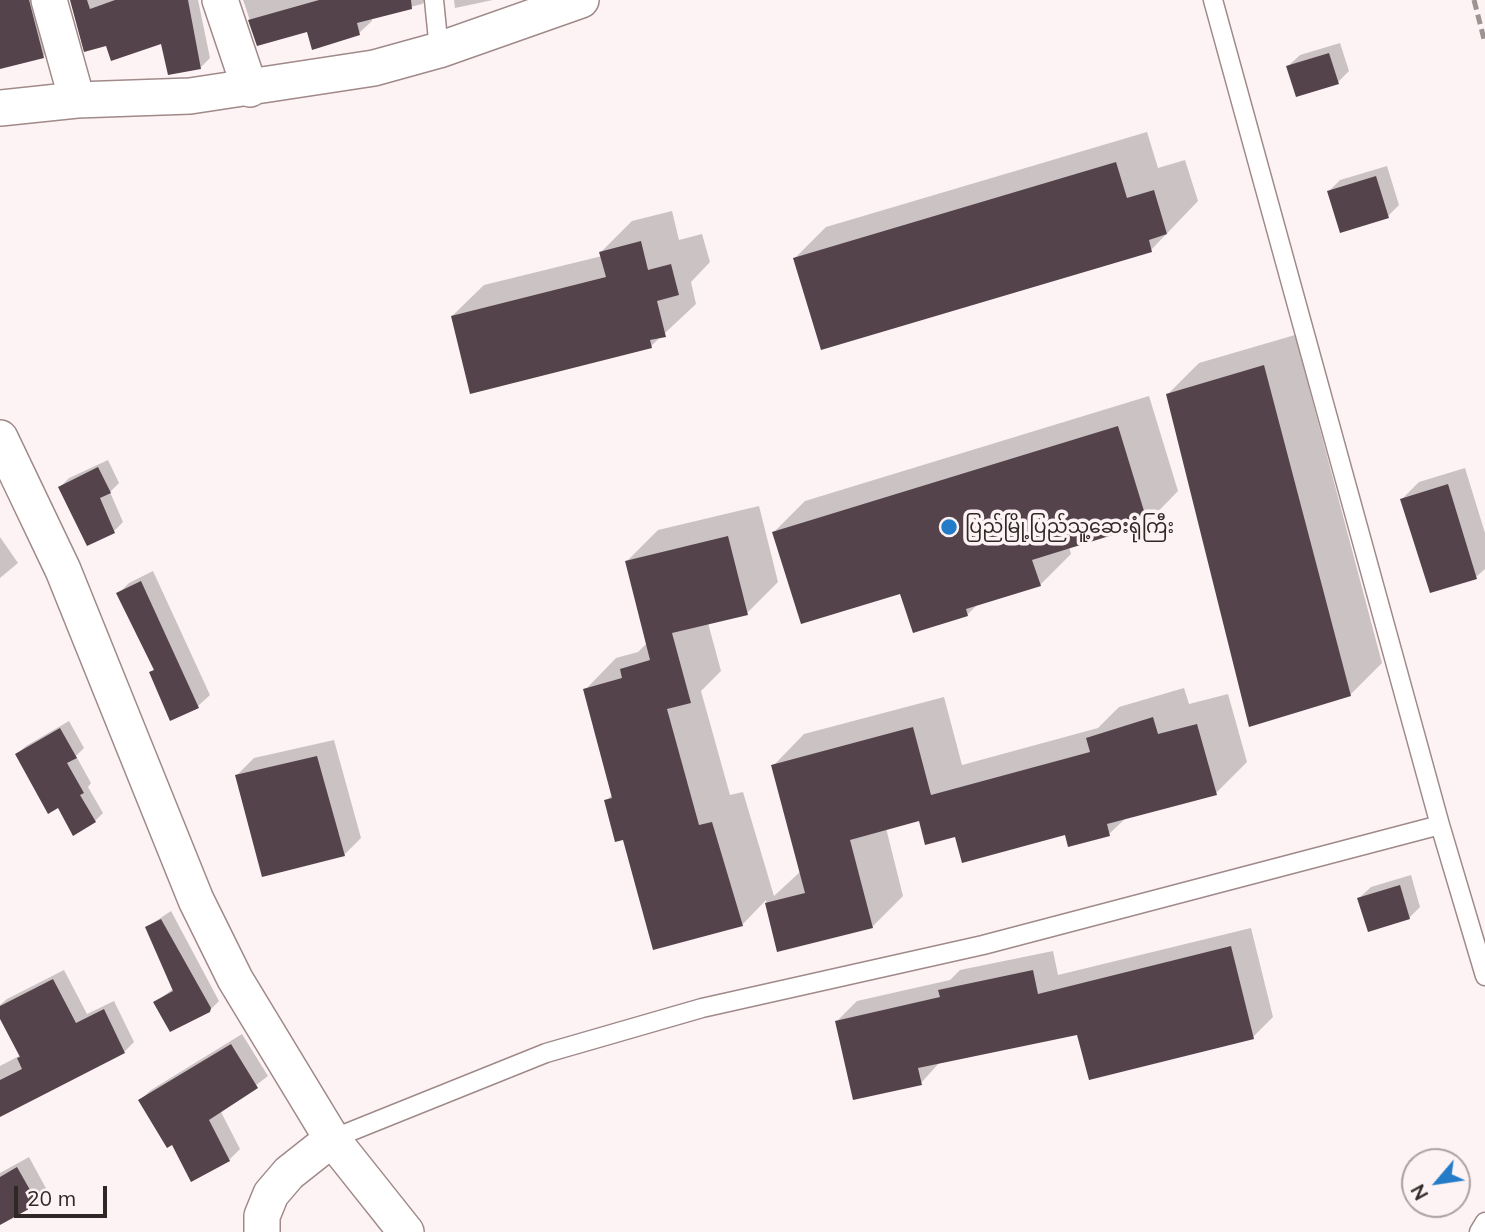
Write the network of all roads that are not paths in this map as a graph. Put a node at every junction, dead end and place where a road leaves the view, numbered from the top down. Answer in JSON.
{"nodes":[{"id":1,"x":49,"y":0,"type":"edge"},
{"id":2,"x":220,"y":0,"type":"edge"},
{"id":3,"x":434,"y":0,"type":"edge"},
{"id":4,"x":581,"y":0,"type":"edge"},
{"id":5,"x":1213,"y":0,"type":"edge"},
{"id":6,"x":439,"y":50,"type":"junction"},
{"id":7,"x":250,"y":89,"type":"junction"},
{"id":8,"x":77,"y":100,"type":"junction"},
{"id":9,"x":0,"y":108,"type":"edge"},
{"id":10,"x":0,"y":438,"type":"edge"},
{"id":11,"x":1440,"y":825,"type":"junction"},
{"id":12,"x":1485,"y":976,"type":"edge"},
{"id":13,"x":332,"y":1139,"type":"junction"},
{"id":14,"x":1485,"y":1222,"type":"edge"},
{"id":15,"x":262,"y":1232,"type":"edge"},
{"id":16,"x":406,"y":1232,"type":"edge"},
{"id":17,"x":1479,"y":1232,"type":"edge"}],
"edges":[{"from":1,"to":8,"type":"street"},
{"from":2,"to":7,"type":"street"},
{"from":3,"to":6,"type":"lane"},
{"from":4,"to":6,"type":"street"},
{"from":5,"to":11,"type":"lane"},
{"from":6,"to":7,"type":"street"},
{"from":7,"to":8,"type":"street"},
{"from":8,"to":9,"type":"street"},
{"from":10,"to":13,"type":"street"},
{"from":11,"to":12,"type":"lane"},
{"from":11,"to":13,"type":"lane"},
{"from":13,"to":15,"type":"street"},
{"from":13,"to":16,"type":"street"},
{"from":14,"to":17,"type":"lane"}]}
